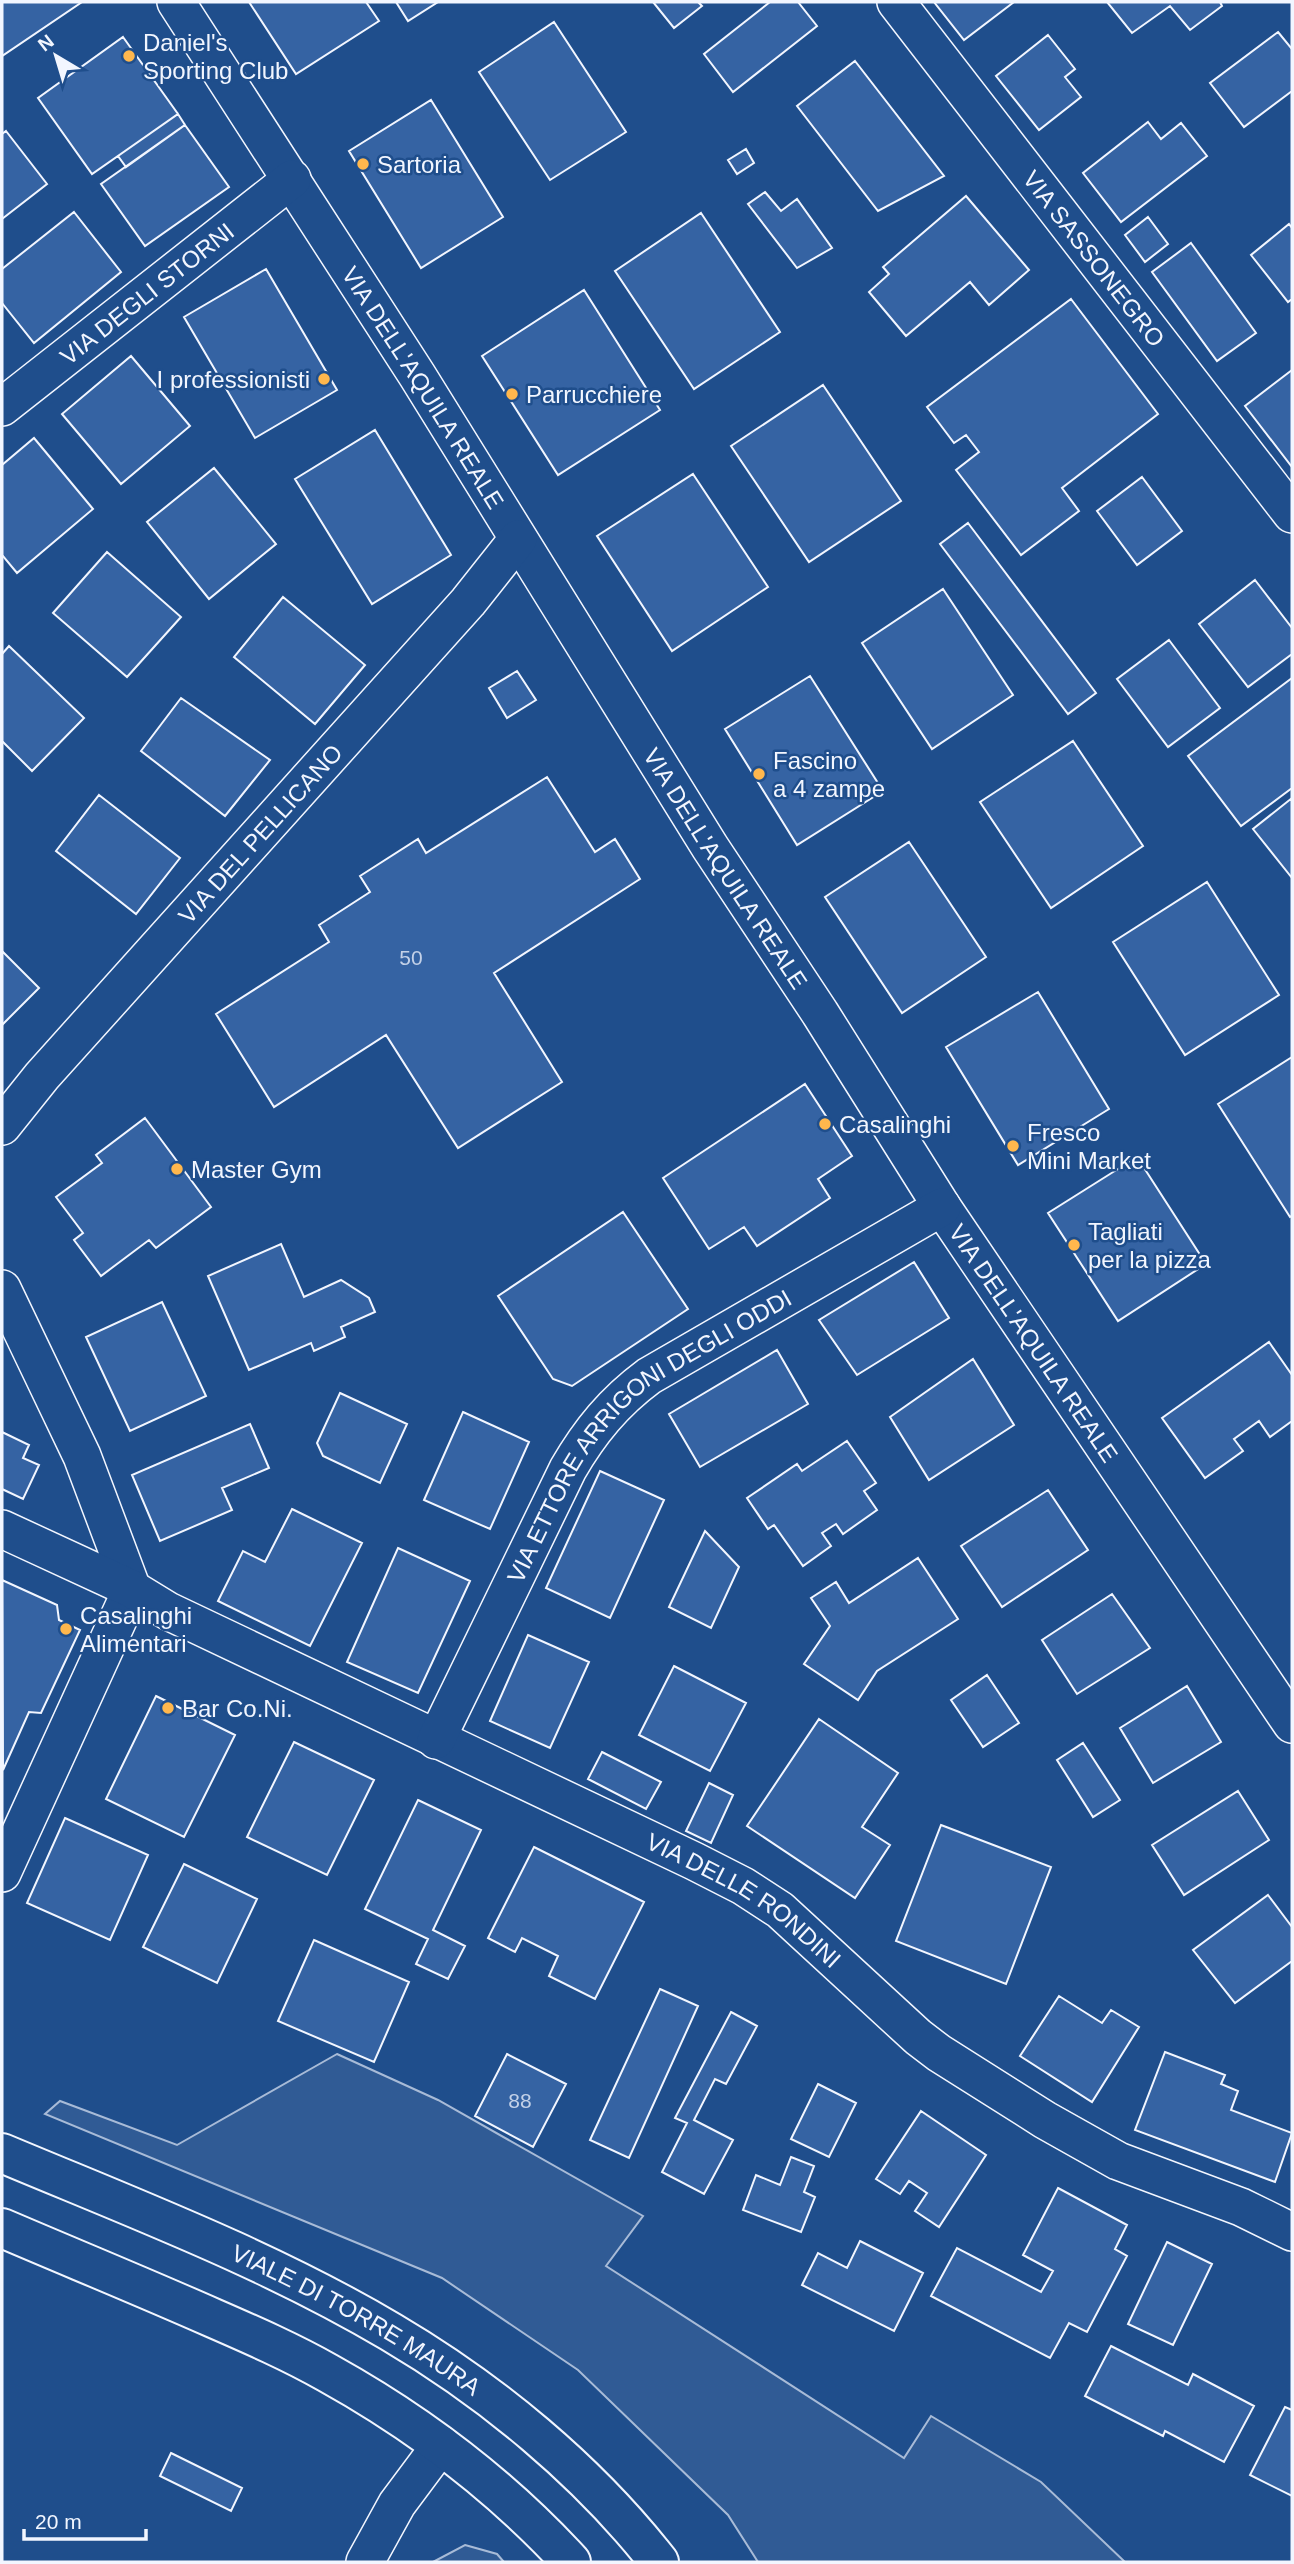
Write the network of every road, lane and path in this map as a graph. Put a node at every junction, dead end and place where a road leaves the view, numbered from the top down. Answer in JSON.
{"nodes":[{"id":1,"x":176,"y":2,"type":"edge"},
{"id":2,"x":896,"y":2,"type":"edge"},
{"id":3,"x":292,"y":179,"type":"junction"},
{"id":4,"x":2,"y":408,"type":"edge"},
{"id":5,"x":1292,"y":514,"type":"edge"},
{"id":6,"x":518,"y":539,"type":"junction"},
{"id":7,"x":2,"y":1126,"type":"edge"},
{"id":8,"x":942,"y":1207,"type":"junction"},
{"id":9,"x":2,"y":1289,"type":"edge"},
{"id":10,"x":12,"y":1534,"type":"edge"},
{"id":11,"x":132,"y":1589,"type":"junction"},
{"id":12,"x":1292,"y":1724,"type":"edge"},
{"id":13,"x":436,"y":1740,"type":"junction"},
{"id":14,"x":2,"y":1873,"type":"edge"},
{"id":15,"x":2,"y":2152,"type":"edge"},
{"id":16,"x":2,"y":2228,"type":"edge"},
{"id":17,"x":1292,"y":2232,"type":"edge"},
{"id":18,"x":441,"y":2445,"type":"junction"},
{"id":19,"x":365,"y":2562,"type":"edge"},
{"id":20,"x":571,"y":2562,"type":"edge"},
{"id":21,"x":659,"y":2562,"type":"edge"}],
"edges":[{"from":1,"to":3,"type":"street","name":"VIA DELL'AQUILA REALE"},
{"from":2,"to":5,"type":"street","name":"VIA SASSONEGRO"},
{"from":3,"to":4,"type":"street","name":"VIA DEGLI STORNI"},
{"from":3,"to":6,"type":"street","name":"VIA DELL'AQUILA REALE"},
{"from":6,"to":7,"type":"street","name":"VIA DEL PELLICANO"},
{"from":6,"to":8,"type":"street","name":"VIA DELL'AQUILA REALE"},
{"from":8,"to":12,"type":"street","name":"VIA DELL'AQUILA REALE"},
{"from":8,"to":13,"type":"street","name":"VIA ETTORE ARRIGONI DEGLI ODDI"},
{"from":9,"to":11,"type":"street"},
{"from":10,"to":11,"type":"street","name":"VIA DELLE RONDINI"},
{"from":11,"to":13,"type":"street","name":"VIA DELLE RONDINI"},
{"from":11,"to":14,"type":"street"},
{"from":13,"to":17,"type":"street","name":"VIA DELLE RONDINI"},
{"from":15,"to":21,"type":"street","name":"VIALE DI TORRE MAURA"},
{"from":16,"to":18,"type":"street"},
{"from":18,"to":19,"type":"street"},
{"from":18,"to":20,"type":"street"}]}
